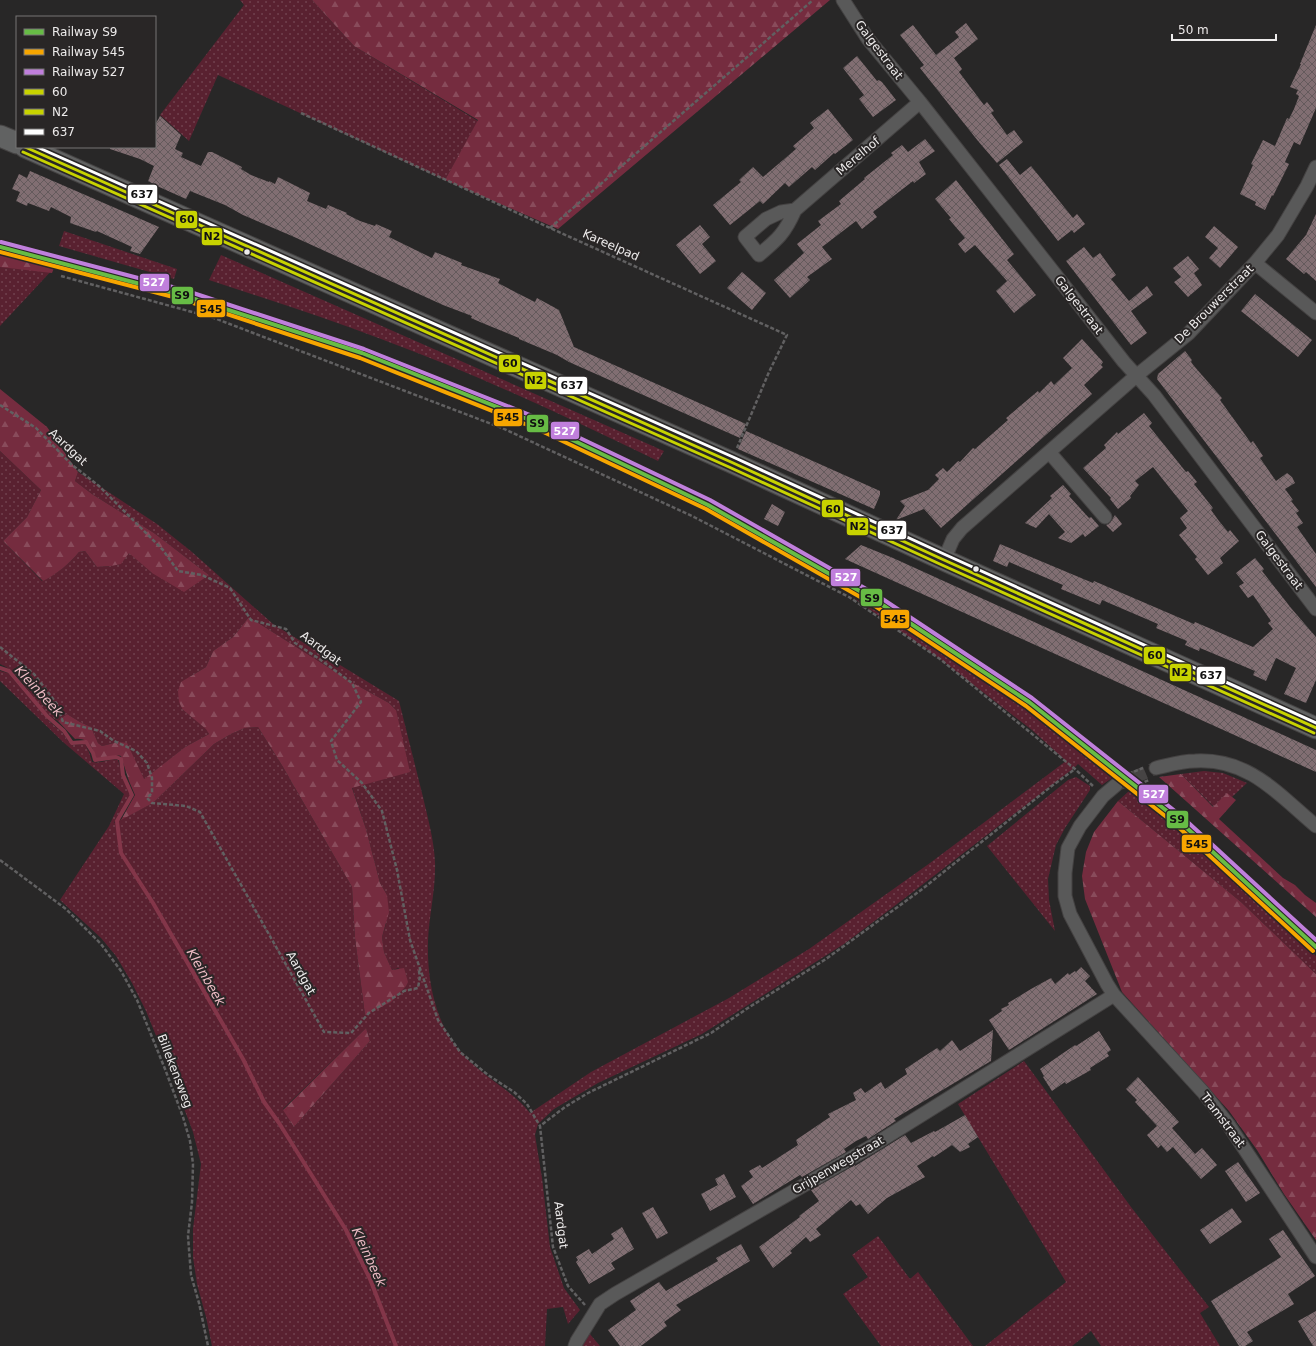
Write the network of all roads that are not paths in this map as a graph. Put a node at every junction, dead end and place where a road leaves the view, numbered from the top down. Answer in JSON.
{"nodes":[{"id":1,"x":843,"y":0,"type":"edge"},
{"id":2,"x":920,"y":102,"type":"junction"},
{"id":3,"x":0,"y":136,"type":"edge"},
{"id":4,"x":16,"y":143,"type":"edge"},
{"id":5,"x":27,"y":148,"type":"edge"},
{"id":6,"x":1316,"y":167,"type":"edge"},
{"id":7,"x":795,"y":210,"type":"dead end"},
{"id":8,"x":1255,"y":263,"type":"junction"},
{"id":9,"x":1316,"y":313,"type":"edge"},
{"id":10,"x":1136,"y":376,"type":"junction"},
{"id":11,"x":1050,"y":452,"type":"junction"},
{"id":12,"x":1105,"y":517,"type":"dead end"},
{"id":13,"x":944,"y":560,"type":"junction"},
{"id":14,"x":1316,"y":609,"type":"edge"},
{"id":15,"x":1316,"y":728,"type":"edge"},
{"id":16,"x":1151,"y":771,"type":"tunnel mouth"},
{"id":17,"x":1119,"y":784,"type":"tunnel mouth"},
{"id":18,"x":1316,"y":826,"type":"edge"},
{"id":19,"x":1114,"y":995,"type":"junction"},
{"id":20,"x":1316,"y":1257,"type":"edge"},
{"id":21,"x":576,"y":1346,"type":"edge"}],
"edges":[{"from":1,"to":2,"type":"street","name":"Galgestraat"},
{"from":2,"to":7,"type":"street","name":"Merelhof"},
{"from":2,"to":10,"type":"street","name":"Galgestraat"},
{"from":3,"to":4,"type":"main road"},
{"from":5,"to":13,"type":"main road"},
{"from":6,"to":8,"type":"street","name":"De Brouwerstraat"},
{"from":8,"to":9,"type":"street"},
{"from":8,"to":10,"type":"street","name":"De Brouwerstraat"},
{"from":10,"to":11,"type":"street","name":"De Brouwerstraat"},
{"from":10,"to":14,"type":"street","name":"Galgestraat"},
{"from":11,"to":12,"type":"street"},
{"from":11,"to":13,"type":"street","name":"De Brouwerstraat"},
{"from":13,"to":15,"type":"main road"},
{"from":16,"to":18,"type":"street"},
{"from":17,"to":19,"type":"street"},
{"from":19,"to":20,"type":"street","name":"Tramstraat"},
{"from":19,"to":21,"type":"street","name":"Grijpenwegstraat"}]}
